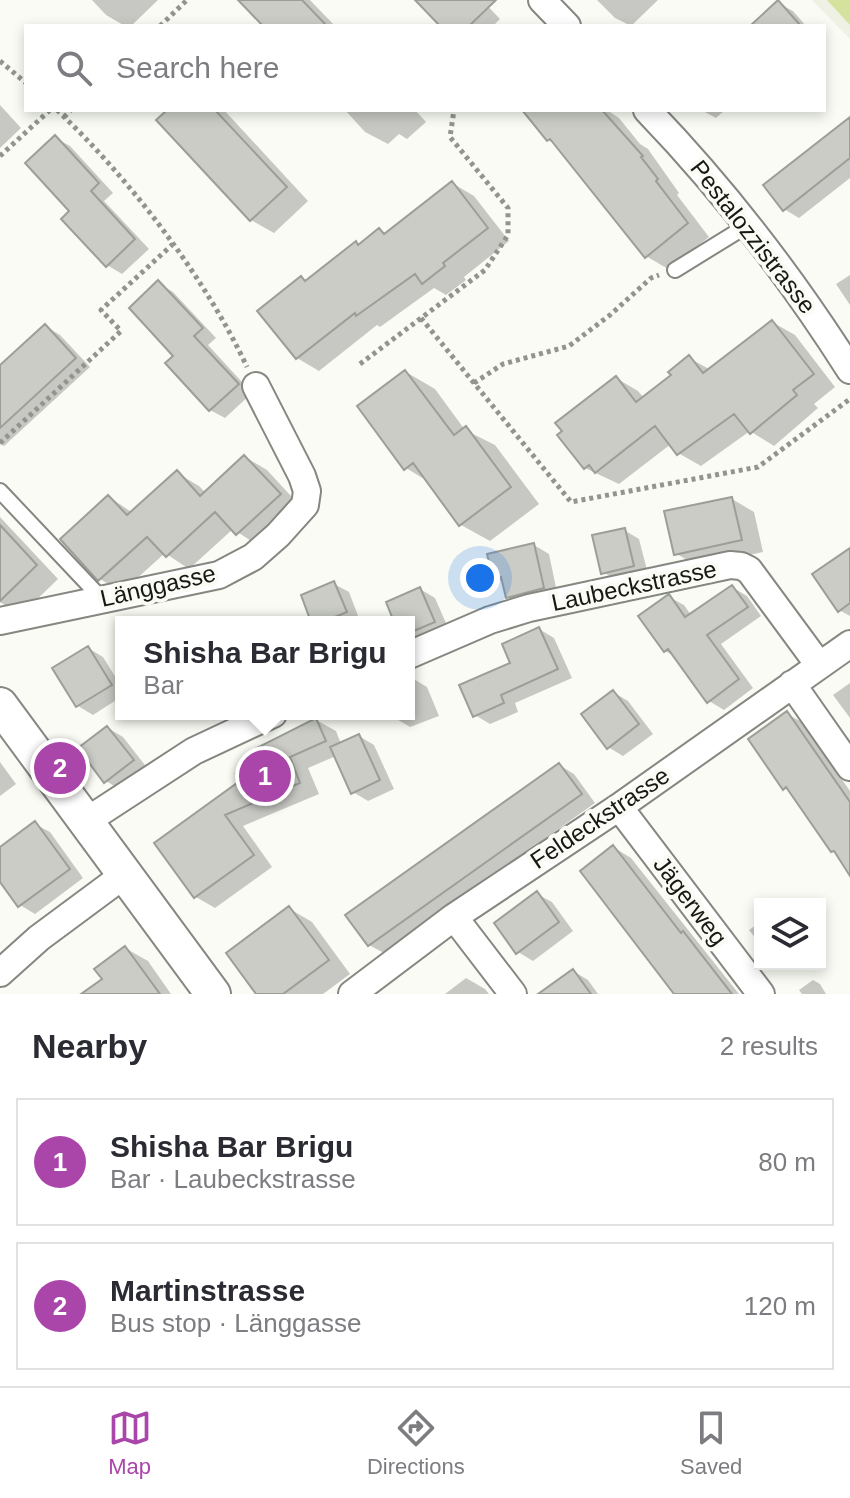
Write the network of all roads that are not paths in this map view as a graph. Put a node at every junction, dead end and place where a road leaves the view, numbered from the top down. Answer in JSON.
{"nodes":[{"id":1,"x":542,"y":0,"type":"edge"},
{"id":2,"x":565,"y":24,"type":"edge"},
{"id":3,"x":649,"y":112,"type":"edge"},
{"id":4,"x":748,"y":225,"type":"junction"},
{"id":5,"x":675,"y":270,"type":"road end"},
{"id":6,"x":850,"y":370,"type":"edge"},
{"id":7,"x":256,"y":386,"type":"road end"},
{"id":8,"x":0,"y":491,"type":"edge"},
{"id":9,"x":102,"y":599,"type":"junction"},
{"id":10,"x":0,"y":621,"type":"edge"},
{"id":11,"x":850,"y":644,"type":"edge"},
{"id":12,"x":415,"y":652,"type":"edge"},
{"id":13,"x":819,"y":665,"type":"junction"},
{"id":14,"x":792,"y":684,"type":"junction"},
{"id":15,"x":0,"y":705,"type":"edge"},
{"id":16,"x":260,"y":720,"type":"edge"},
{"id":17,"x":850,"y":767,"type":"edge"},
{"id":18,"x":619,"y":807,"type":"junction"},
{"id":19,"x":85,"y":822,"type":"junction"},
{"id":20,"x":124,"y":875,"type":"junction"},
{"id":21,"x":454,"y":917,"type":"junction"},
{"id":22,"x":0,"y":973,"type":"edge"},
{"id":23,"x":213,"y":994,"type":"edge"},
{"id":24,"x":352,"y":994,"type":"edge"},
{"id":25,"x":513,"y":994,"type":"edge"},
{"id":26,"x":761,"y":994,"type":"edge"}],
"edges":[{"from":1,"to":2,"type":"street"},
{"from":3,"to":4,"type":"street","name":"Pestalozzistrasse"},
{"from":4,"to":5,"type":"lane"},
{"from":4,"to":6,"type":"street","name":"Pestalozzistrasse"},
{"from":7,"to":9,"type":"street","name":"Länggasse"},
{"from":8,"to":9,"type":"lane"},
{"from":9,"to":10,"type":"street","name":"Länggasse"},
{"from":11,"to":13,"type":"street","name":"Feldeckstrasse"},
{"from":12,"to":13,"type":"street","name":"Laubeckstrasse"},
{"from":13,"to":14,"type":"street","name":"Feldeckstrasse"},
{"from":14,"to":17,"type":"street"},
{"from":14,"to":18,"type":"street","name":"Feldeckstrasse"},
{"from":15,"to":19,"type":"street"},
{"from":16,"to":19,"type":"street"},
{"from":18,"to":21,"type":"street","name":"Feldeckstrasse"},
{"from":18,"to":26,"type":"street","name":"Jägerweg"},
{"from":19,"to":20,"type":"street"},
{"from":20,"to":22,"type":"street"},
{"from":20,"to":23,"type":"street"},
{"from":21,"to":24,"type":"street","name":"Feldeckstrasse"},
{"from":21,"to":25,"type":"street"}]}
